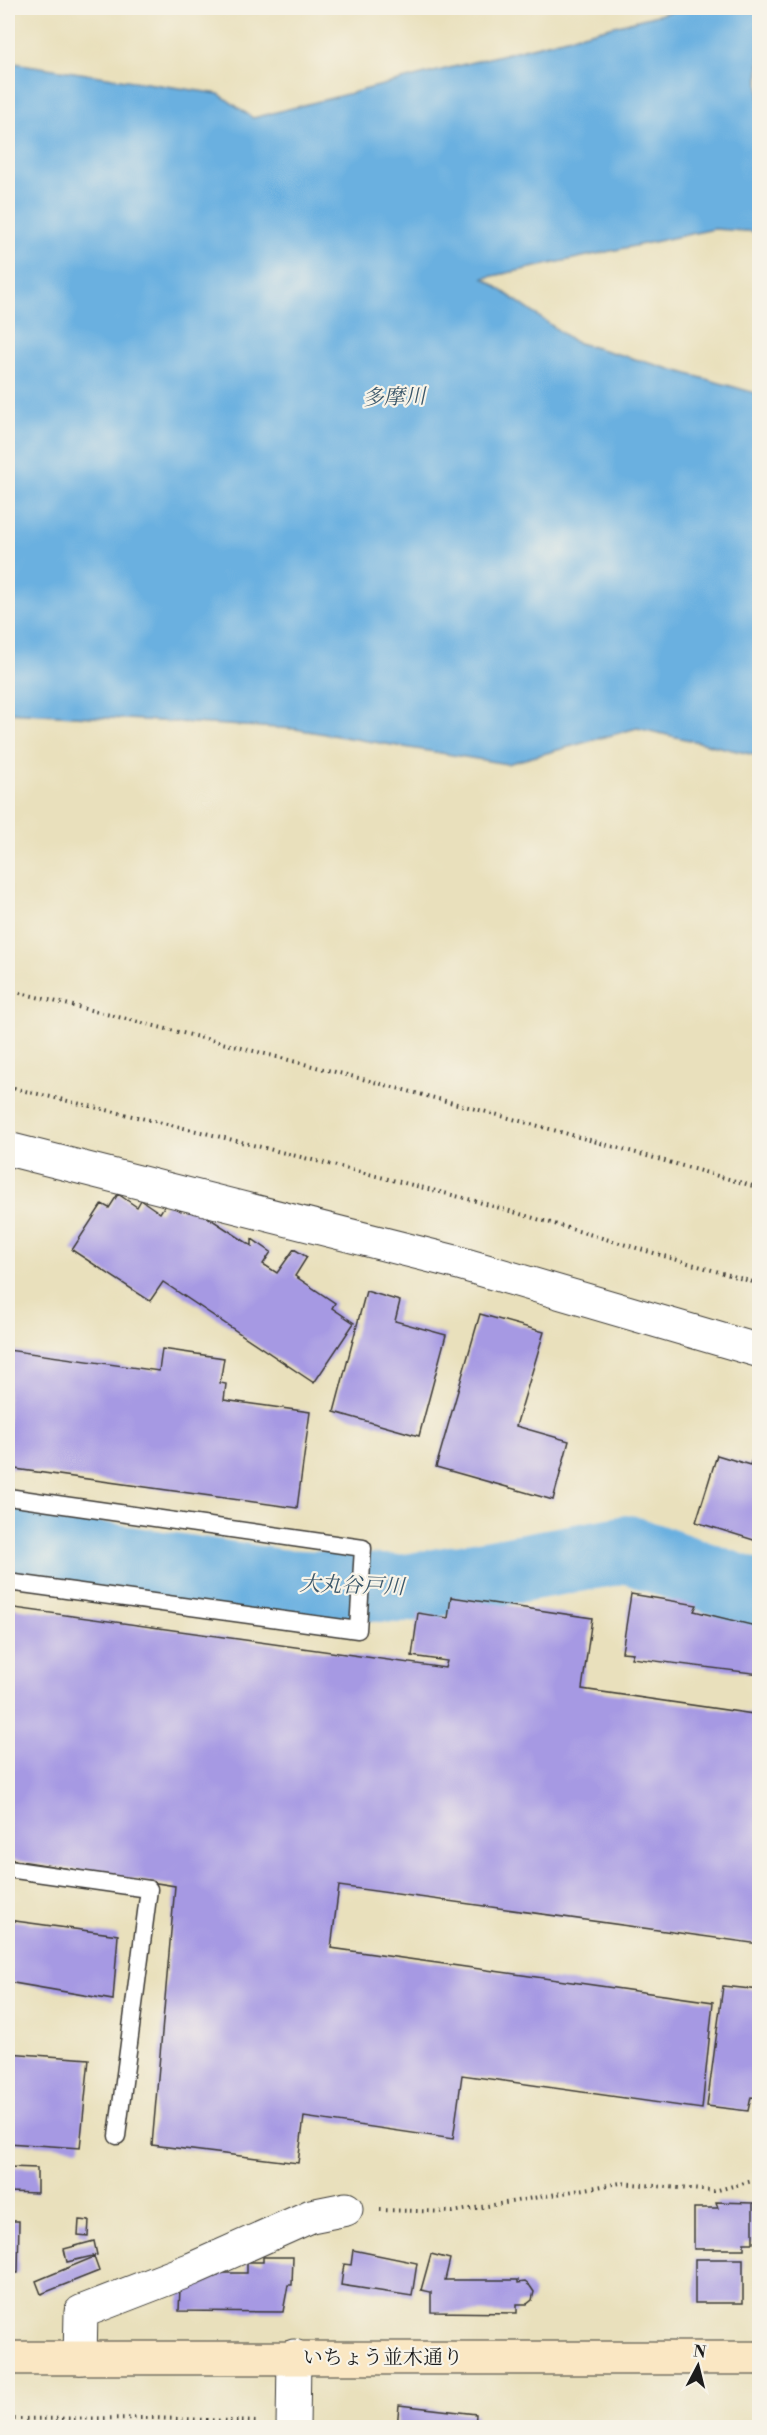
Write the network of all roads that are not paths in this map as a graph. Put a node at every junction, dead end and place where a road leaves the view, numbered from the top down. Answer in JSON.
{"nodes":[{"id":1,"x":8,"y":1149,"type":"edge"},
{"id":2,"x":759,"y":1351,"type":"edge"},
{"id":3,"x":8,"y":1497,"type":"edge"},
{"id":4,"x":8,"y":1582,"type":"edge"},
{"id":5,"x":8,"y":1869,"type":"edge"},
{"id":6,"x":117,"y":2136,"type":"dead end"},
{"id":7,"x":346,"y":2209,"type":"road end"},
{"id":8,"x":294,"y":2356,"type":"junction"},
{"id":9,"x":8,"y":2358,"type":"edge"},
{"id":10,"x":80,"y":2358,"type":"junction"},
{"id":11,"x":759,"y":2358,"type":"edge"},
{"id":12,"x":285,"y":2423,"type":"edge"}],
"edges":[{"from":1,"to":2,"type":"street"},
{"from":3,"to":4,"type":"lane"},
{"from":5,"to":6,"type":"lane"},
{"from":7,"to":10,"type":"street"},
{"from":8,"to":10,"type":"street","name":"いちょう並木通り"},
{"from":8,"to":11,"type":"street","name":"いちょう並木通り"},
{"from":8,"to":12,"type":"street"},
{"from":9,"to":10,"type":"street","name":"いちょう並木通り"}]}
